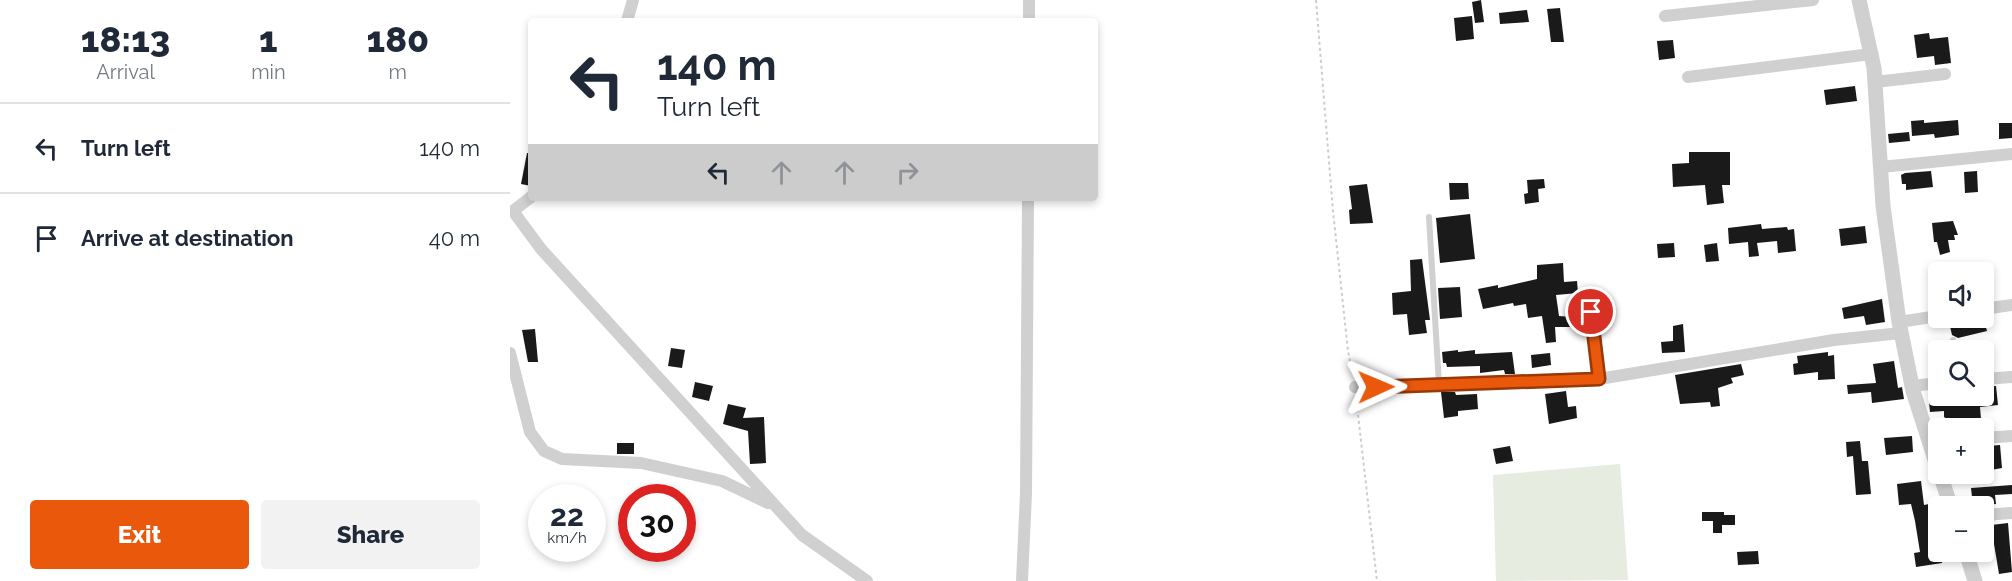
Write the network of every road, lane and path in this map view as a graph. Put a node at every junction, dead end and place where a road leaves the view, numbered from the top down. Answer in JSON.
{"nodes":[{"id":1,"x":633,"y":0,"type":"edge"},
{"id":2,"x":1029,"y":0,"type":"edge"},
{"id":3,"x":1316,"y":0,"type":"edge"},
{"id":4,"x":1813,"y":0,"type":"edge"},
{"id":5,"x":1859,"y":0,"type":"edge"},
{"id":6,"x":1665,"y":16,"type":"dead end"},
{"id":7,"x":628,"y":18,"type":"edge"},
{"id":8,"x":1029,"y":18,"type":"edge"},
{"id":9,"x":1871,"y":54,"type":"junction"},
{"id":10,"x":1945,"y":74,"type":"dead end"},
{"id":11,"x":1688,"y":77,"type":"dead end"},
{"id":12,"x":1875,"y":82,"type":"junction"},
{"id":13,"x":2012,"y":154,"type":"edge"},
{"id":14,"x":1881,"y":167,"type":"junction"},
{"id":15,"x":528,"y":199,"type":"edge"},
{"id":16,"x":1028,"y":201,"type":"edge"},
{"id":17,"x":511,"y":211,"type":"edge"},
{"id":18,"x":1429,"y":217,"type":"dead end"},
{"id":19,"x":2012,"y":305,"type":"edge"},
{"id":20,"x":1994,"y":307,"type":"edge"},
{"id":21,"x":1574,"y":309,"type":"dead end"},
{"id":22,"x":1928,"y":319,"type":"edge"},
{"id":23,"x":1900,"y":328,"type":"junction"},
{"id":24,"x":510,"y":353,"type":"edge"},
{"id":25,"x":2012,"y":377,"type":"edge"},
{"id":26,"x":1994,"y":378,"type":"edge"},
{"id":27,"x":1599,"y":379,"type":"junction"},
{"id":28,"x":1928,"y":384,"type":"edge"},
{"id":29,"x":1440,"y":386,"type":"junction"},
{"id":30,"x":1912,"y":386,"type":"junction"},
{"id":31,"x":1355,"y":387,"type":"junction"},
{"id":32,"x":1928,"y":424,"type":"edge"},
{"id":33,"x":1923,"y":425,"type":"junction"},
{"id":34,"x":1928,"y":434,"type":"edge"},
{"id":35,"x":1994,"y":438,"type":"edge"},
{"id":36,"x":2010,"y":439,"type":"edge"},
{"id":37,"x":773,"y":505,"type":"junction"},
{"id":38,"x":2012,"y":513,"type":"edge"},
{"id":39,"x":1994,"y":514,"type":"edge"},
{"id":40,"x":1969,"y":562,"type":"edge"},
{"id":41,"x":867,"y":581,"type":"edge"},
{"id":42,"x":1022,"y":581,"type":"edge"},
{"id":43,"x":1377,"y":581,"type":"edge"},
{"id":44,"x":1975,"y":581,"type":"edge"}],
"edges":[{"from":1,"to":7,"type":"street"},
{"from":2,"to":8,"type":"street"},
{"from":3,"to":31,"type":"path"},
{"from":4,"to":6,"type":"street"},
{"from":5,"to":9,"type":"street"},
{"from":9,"to":11,"type":"street"},
{"from":9,"to":12,"type":"street"},
{"from":10,"to":12,"type":"street"},
{"from":12,"to":14,"type":"street"},
{"from":13,"to":14,"type":"street"},
{"from":14,"to":23,"type":"street"},
{"from":15,"to":17,"type":"street"},
{"from":16,"to":42,"type":"street"},
{"from":17,"to":37,"type":"street"},
{"from":18,"to":29,"type":"lane"},
{"from":19,"to":20,"type":"street"},
{"from":21,"to":27,"type":"street"},
{"from":22,"to":23,"type":"street"},
{"from":23,"to":27,"type":"street"},
{"from":23,"to":30,"type":"street"},
{"from":24,"to":37,"type":"street"},
{"from":25,"to":26,"type":"street"},
{"from":27,"to":29,"type":"street"},
{"from":28,"to":30,"type":"street"},
{"from":29,"to":31,"type":"street"},
{"from":30,"to":33,"type":"street"},
{"from":31,"to":43,"type":"path"},
{"from":32,"to":33,"type":"lane"},
{"from":33,"to":34,"type":"street"},
{"from":35,"to":36,"type":"street"},
{"from":37,"to":41,"type":"street"},
{"from":38,"to":39,"type":"street"},
{"from":40,"to":44,"type":"street"}]}
